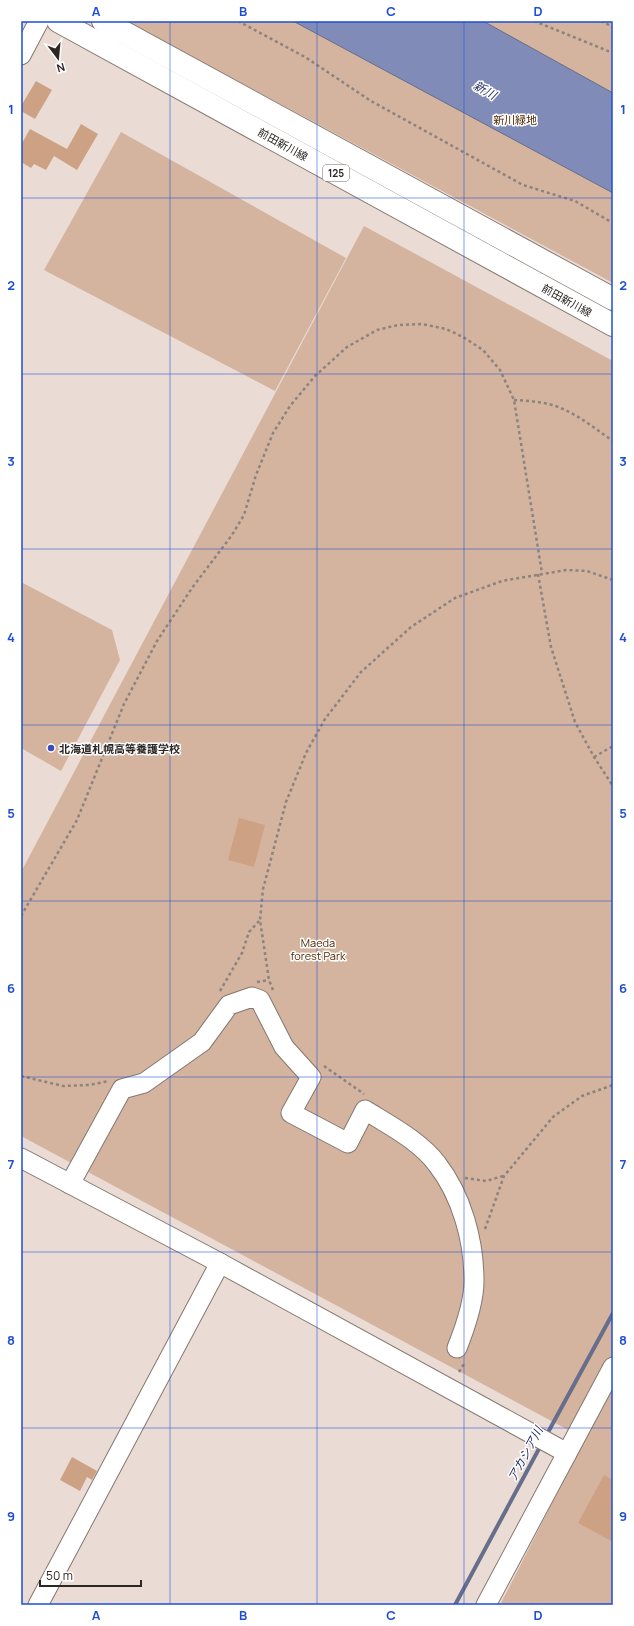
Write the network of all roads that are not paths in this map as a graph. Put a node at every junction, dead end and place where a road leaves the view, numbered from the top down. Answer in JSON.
{"nodes":[{"id":1,"x":39,"y":21,"type":"edge"},
{"id":2,"x":58,"y":21,"type":"edge"},
{"id":3,"x":103,"y":21,"type":"edge"},
{"id":4,"x":21,"y":55,"type":"edge"},
{"id":5,"x":613,"y":299,"type":"edge"},
{"id":6,"x":613,"y":325,"type":"edge"},
{"id":7,"x":21,"y":1158,"type":"edge"},
{"id":8,"x":70,"y":1184,"type":"junction"},
{"id":9,"x":220,"y":1263,"type":"junction"},
{"id":10,"x":457,"y":1348,"type":"dead end"},
{"id":11,"x":613,"y":1367,"type":"edge"},
{"id":12,"x":563,"y":1451,"type":"junction"},
{"id":13,"x":38,"y":1605,"type":"edge"},
{"id":14,"x":486,"y":1605,"type":"edge"}],
"edges":[{"from":1,"to":4,"type":"street"},
{"from":2,"to":6,"type":"main road","name":"前田新川線","number":"125"},
{"from":3,"to":5,"type":"main road","name":"前田新川線","number":"125"},
{"from":7,"to":8,"type":"street"},
{"from":8,"to":9,"type":"street"},
{"from":8,"to":10,"type":"street"},
{"from":9,"to":12,"type":"street"},
{"from":9,"to":13,"type":"street"},
{"from":11,"to":12,"type":"street"},
{"from":12,"to":14,"type":"street"}]}
